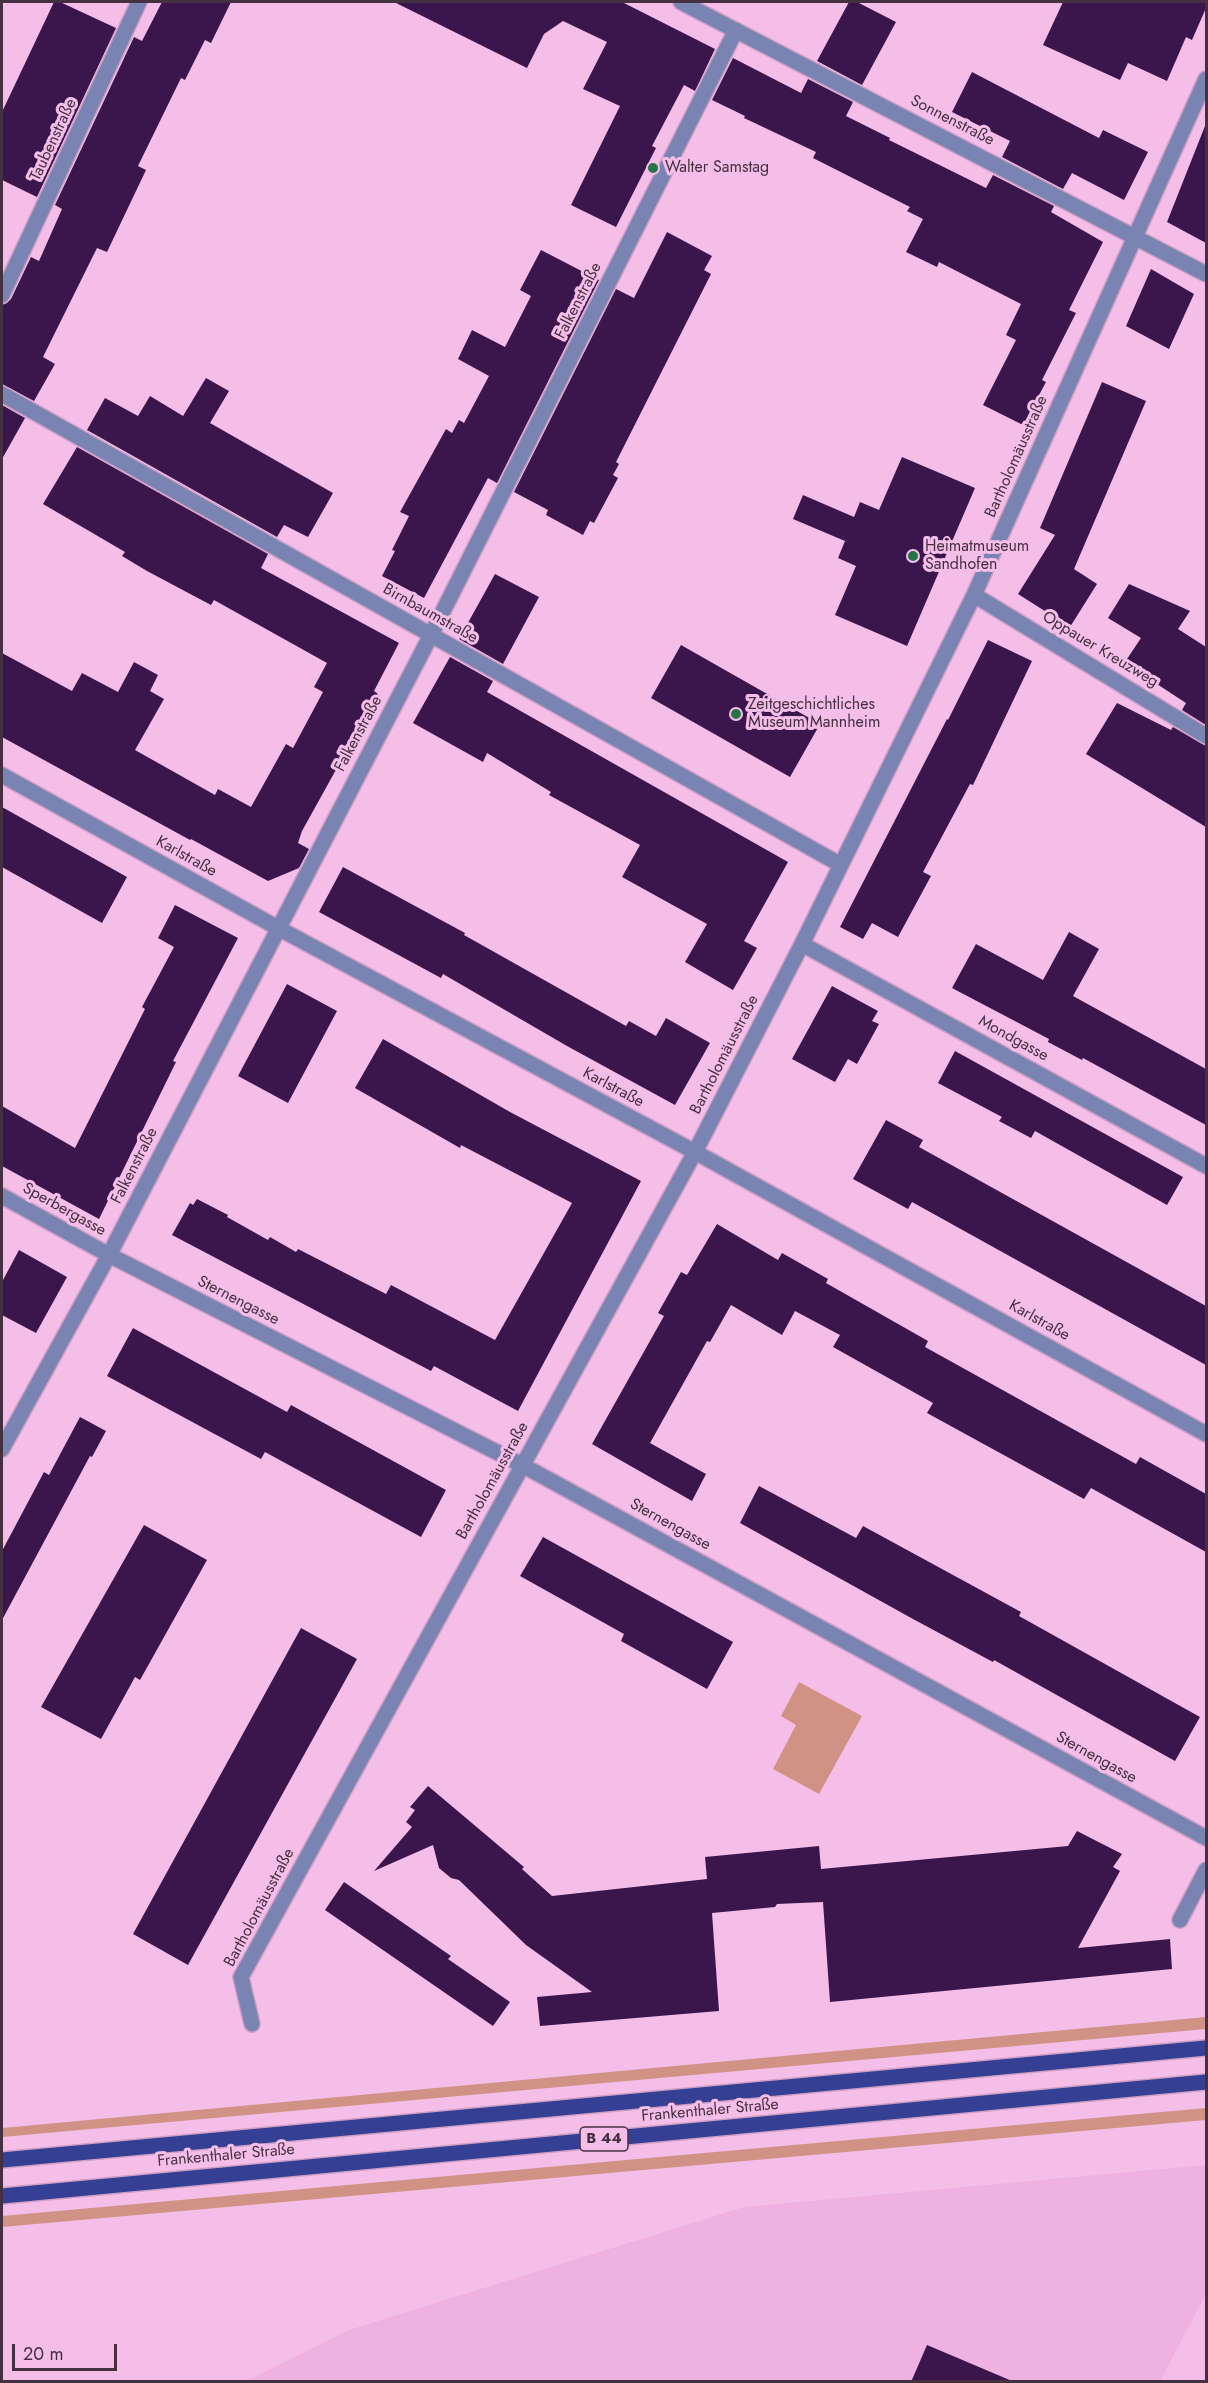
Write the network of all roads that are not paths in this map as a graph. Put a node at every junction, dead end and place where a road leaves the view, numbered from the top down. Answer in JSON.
{"nodes":[{"id":1,"x":139,"y":2,"type":"edge"},
{"id":2,"x":681,"y":2,"type":"edge"},
{"id":3,"x":736,"y":30,"type":"junction"},
{"id":4,"x":1206,"y":79,"type":"edge"},
{"id":5,"x":1137,"y":237,"type":"junction"},
{"id":6,"x":1206,"y":274,"type":"edge"},
{"id":7,"x":2,"y":295,"type":"edge"},
{"id":8,"x":2,"y":394,"type":"edge"},
{"id":9,"x":974,"y":595,"type":"junction"},
{"id":10,"x":430,"y":635,"type":"junction"},
{"id":11,"x":1206,"y":736,"type":"edge"},
{"id":12,"x":2,"y":775,"type":"edge"},
{"id":13,"x":841,"y":865,"type":"junction"},
{"id":14,"x":278,"y":928,"type":"junction"},
{"id":15,"x":802,"y":944,"type":"junction"},
{"id":16,"x":695,"y":1152,"type":"junction"},
{"id":17,"x":1206,"y":1166,"type":"edge"},
{"id":18,"x":2,"y":1196,"type":"edge"},
{"id":19,"x":110,"y":1256,"type":"junction"},
{"id":20,"x":1206,"y":1434,"type":"edge"},
{"id":21,"x":2,"y":1449,"type":"edge"},
{"id":22,"x":522,"y":1465,"type":"junction"},
{"id":23,"x":1206,"y":1838,"type":"edge"},
{"id":24,"x":1206,"y":1870,"type":"edge"},
{"id":25,"x":1180,"y":1920,"type":"dead end"},
{"id":26,"x":252,"y":2024,"type":"dead end"},
{"id":27,"x":1206,"y":2048,"type":"edge"},
{"id":28,"x":1206,"y":2082,"type":"edge"},
{"id":29,"x":2,"y":2160,"type":"edge"},
{"id":30,"x":2,"y":2196,"type":"edge"}],
"edges":[{"from":1,"to":7,"type":"street","name":"Taubenstraße"},
{"from":2,"to":3,"type":"street","name":"Sonnenstraße"},
{"from":3,"to":5,"type":"street","name":"Sonnenstraße"},
{"from":3,"to":10,"type":"street","name":"Falkenstraße"},
{"from":4,"to":5,"type":"street","name":"Bartholomäusstraße"},
{"from":5,"to":6,"type":"street","name":"Sonnenstraße"},
{"from":5,"to":9,"type":"street","name":"Bartholomäusstraße"},
{"from":8,"to":10,"type":"street","name":"Birnbaumstraße"},
{"from":9,"to":11,"type":"street","name":"Oppauer Kreuzweg"},
{"from":9,"to":13,"type":"street","name":"Bartholomäusstraße"},
{"from":10,"to":13,"type":"street","name":"Birnbaumstraße"},
{"from":10,"to":14,"type":"street","name":"Falkenstraße"},
{"from":12,"to":14,"type":"street","name":"Karlstraße"},
{"from":13,"to":15,"type":"street","name":"Bartholomäusstraße"},
{"from":14,"to":16,"type":"street","name":"Karlstraße"},
{"from":14,"to":19,"type":"street","name":"Falkenstraße"},
{"from":15,"to":16,"type":"street","name":"Bartholomäusstraße"},
{"from":15,"to":17,"type":"street","name":"Mondgasse"},
{"from":16,"to":20,"type":"street","name":"Karlstraße"},
{"from":16,"to":22,"type":"street","name":"Bartholomäusstraße"},
{"from":18,"to":19,"type":"street","name":"Sperbergasse"},
{"from":19,"to":21,"type":"street","name":"Falkenstraße"},
{"from":19,"to":22,"type":"street","name":"Sternengasse"},
{"from":22,"to":23,"type":"street","name":"Sternengasse"},
{"from":22,"to":26,"type":"street","name":"Bartholomäusstraße"},
{"from":24,"to":25,"type":"street"},
{"from":27,"to":29,"type":"main road","name":"Frankenthaler Straße","number":"B 44"},
{"from":28,"to":30,"type":"main road","name":"Frankenthaler Straße","number":"B 44"}]}
